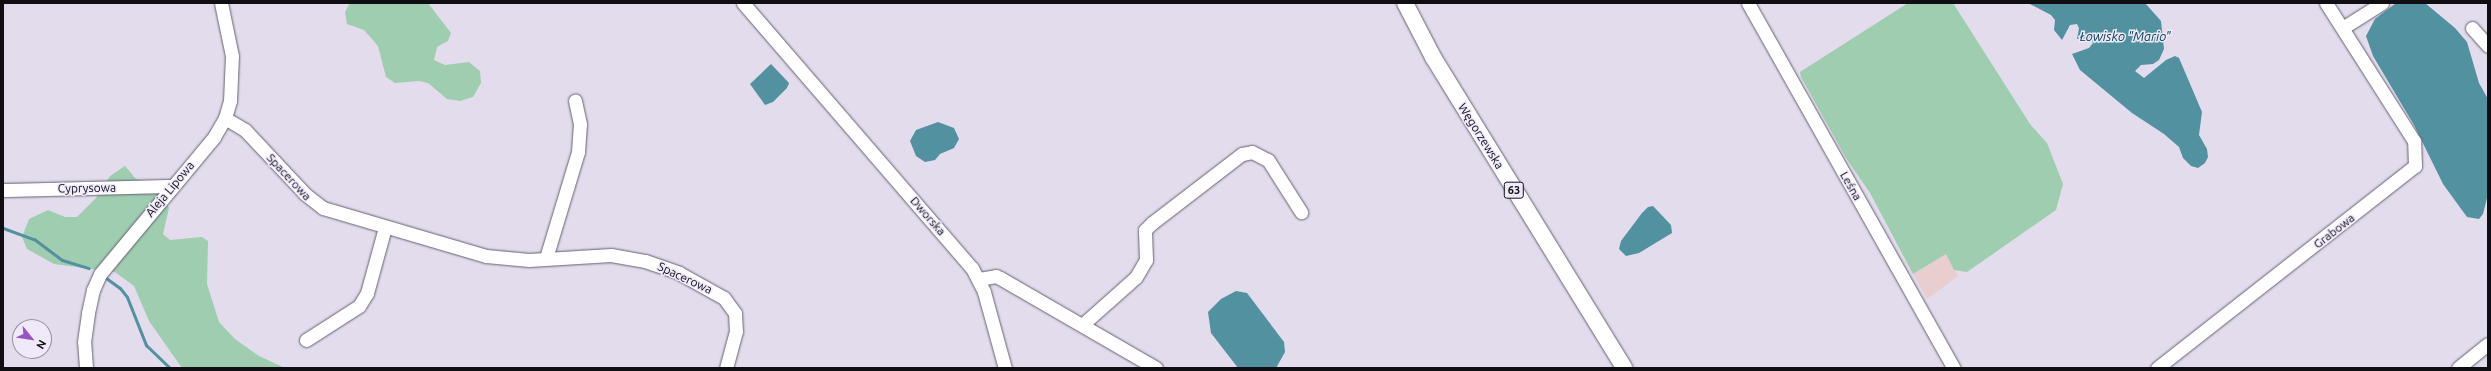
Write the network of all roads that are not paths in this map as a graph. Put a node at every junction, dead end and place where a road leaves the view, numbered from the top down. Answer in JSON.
{"nodes":[{"id":1,"x":221,"y":3,"type":"edge"},
{"id":2,"x":743,"y":3,"type":"edge"},
{"id":3,"x":1405,"y":3,"type":"edge"},
{"id":4,"x":1748,"y":3,"type":"edge"},
{"id":5,"x":2326,"y":3,"type":"edge"},
{"id":6,"x":2382,"y":3,"type":"edge"},
{"id":7,"x":2344,"y":27,"type":"junction"},
{"id":8,"x":2472,"y":28,"type":"dead end"},
{"id":9,"x":2488,"y":46,"type":"edge"},
{"id":10,"x":575,"y":101,"type":"dead end"},
{"id":11,"x":225,"y":118,"type":"junction"},
{"id":12,"x":172,"y":186,"type":"junction"},
{"id":13,"x":3,"y":190,"type":"edge"},
{"id":14,"x":1301,"y":212,"type":"dead end"},
{"id":15,"x":385,"y":227,"type":"junction"},
{"id":16,"x":546,"y":258,"type":"junction"},
{"id":17,"x":979,"y":279,"type":"junction"},
{"id":18,"x":1082,"y":325,"type":"junction"},
{"id":19,"x":306,"y":340,"type":"dead end"},
{"id":20,"x":2488,"y":344,"type":"edge"},
{"id":21,"x":86,"y":368,"type":"edge"},
{"id":22,"x":726,"y":368,"type":"edge"},
{"id":23,"x":1005,"y":368,"type":"edge"},
{"id":24,"x":1156,"y":368,"type":"edge"},
{"id":25,"x":1624,"y":368,"type":"edge"},
{"id":26,"x":1954,"y":368,"type":"edge"},
{"id":27,"x":2157,"y":368,"type":"edge"},
{"id":28,"x":2458,"y":368,"type":"edge"}],
"edges":[{"from":1,"to":11,"type":"street","name":"Aleja Lipowa"},
{"from":2,"to":17,"type":"street","name":"Dworska"},
{"from":3,"to":25,"type":"main road","name":"Węgorzewska","number":"63"},
{"from":4,"to":26,"type":"street","name":"Leśna"},
{"from":5,"to":7,"type":"street"},
{"from":6,"to":7,"type":"street"},
{"from":7,"to":27,"type":"street","name":"Grabowa"},
{"from":8,"to":9,"type":"street"},
{"from":10,"to":16,"type":"street"},
{"from":11,"to":12,"type":"street","name":"Aleja Lipowa"},
{"from":11,"to":15,"type":"street","name":"Spacerowa"},
{"from":12,"to":13,"type":"street","name":"Cyprysowa"},
{"from":12,"to":21,"type":"street","name":"Aleja Lipowa"},
{"from":14,"to":18,"type":"street"},
{"from":15,"to":16,"type":"street","name":"Spacerowa"},
{"from":15,"to":19,"type":"street"},
{"from":16,"to":22,"type":"street","name":"Spacerowa"},
{"from":17,"to":18,"type":"street"},
{"from":17,"to":23,"type":"street","name":"Dworska"},
{"from":18,"to":24,"type":"street"},
{"from":20,"to":28,"type":"street"}]}
